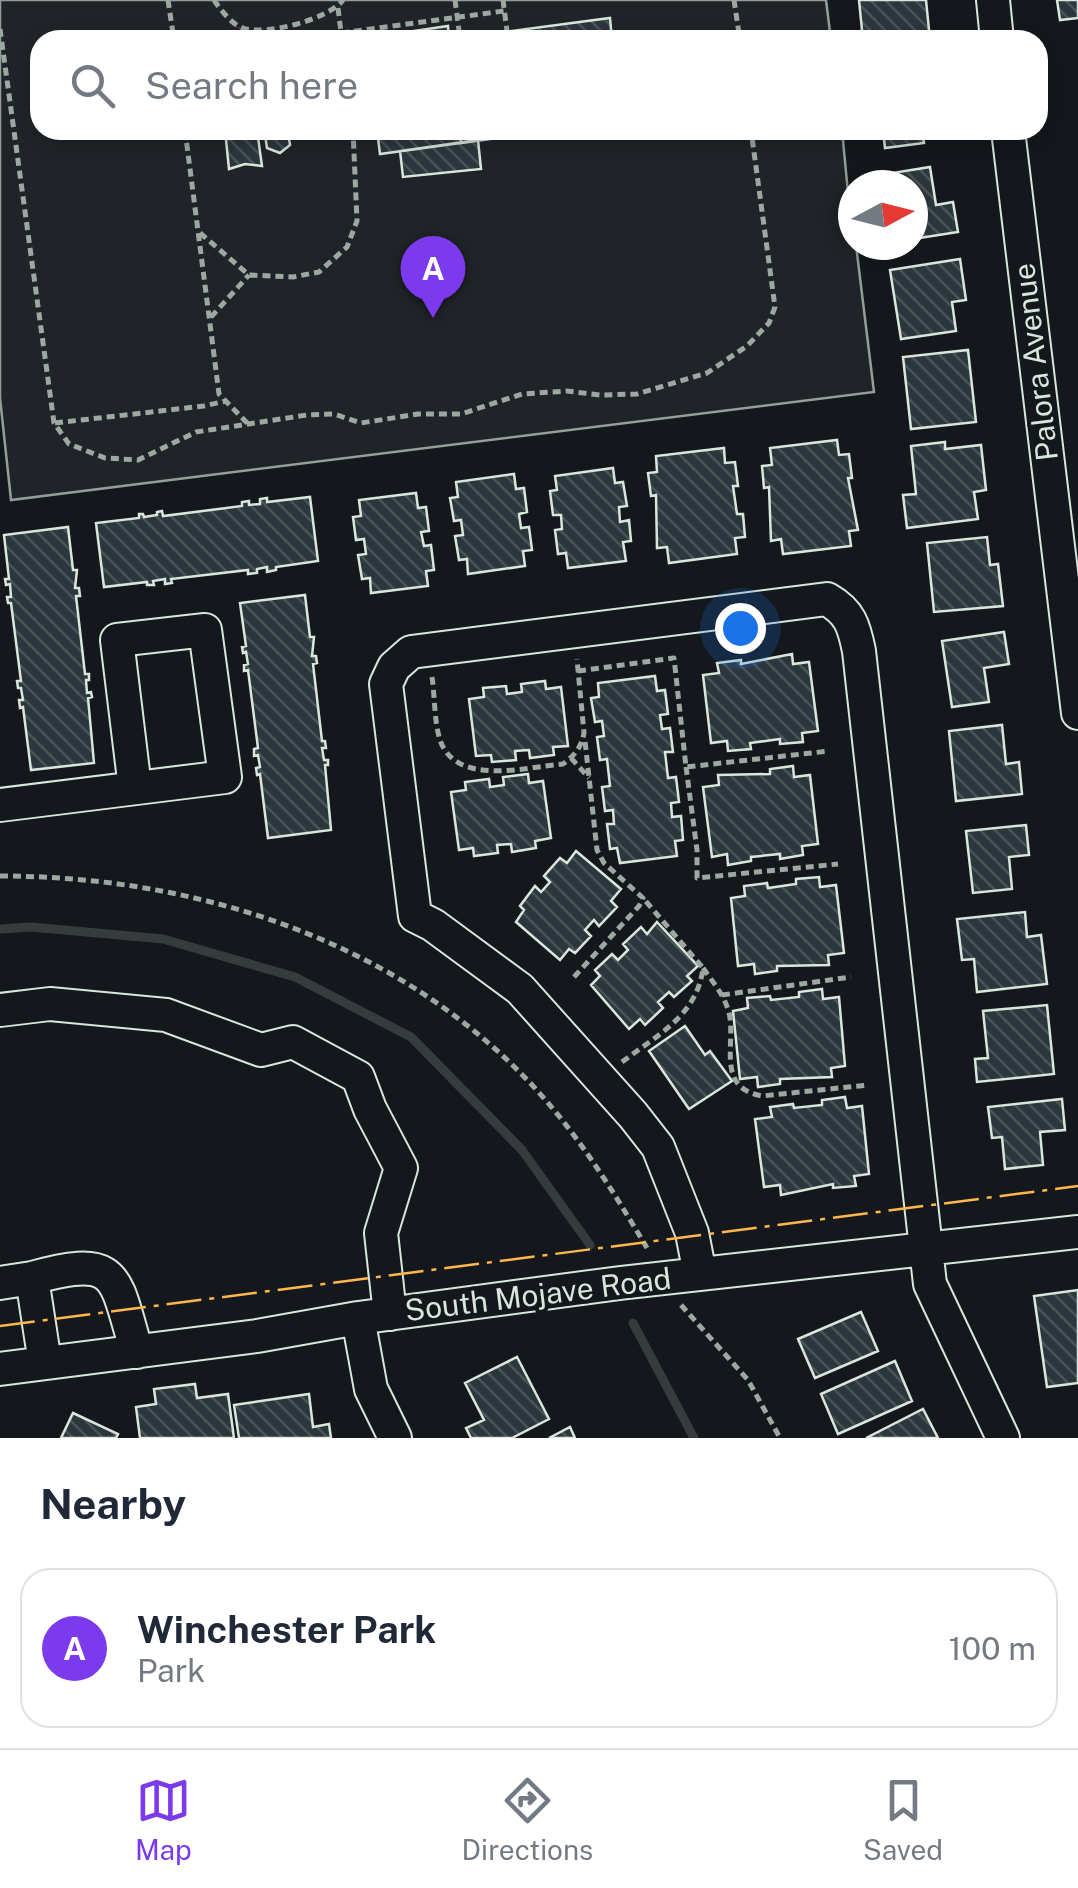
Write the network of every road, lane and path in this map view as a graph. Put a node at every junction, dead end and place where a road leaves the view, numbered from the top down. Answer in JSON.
{"nodes":[{"id":1,"x":168,"y":0,"type":"edge"},
{"id":2,"x":214,"y":0,"type":"edge"},
{"id":3,"x":342,"y":0,"type":"edge"},
{"id":4,"x":455,"y":0,"type":"edge"},
{"id":5,"x":503,"y":0,"type":"edge"},
{"id":6,"x":734,"y":0,"type":"edge"},
{"id":7,"x":992,"y":0,"type":"edge"},
{"id":8,"x":337,"y":7,"type":"junction"},
{"id":9,"x":504,"y":11,"type":"junction"},
{"id":10,"x":457,"y":16,"type":"junction"},
{"id":11,"x":240,"y":28,"type":"joint"},
{"id":12,"x":0,"y":29,"type":"edge"},
{"id":13,"x":172,"y":30,"type":"edge"},
{"id":14,"x":341,"y":30,"type":"edge"},
{"id":15,"x":376,"y":30,"type":"edge"},
{"id":16,"x":459,"y":30,"type":"edge"},
{"id":17,"x":506,"y":30,"type":"edge"},
{"id":18,"x":738,"y":30,"type":"edge"},
{"id":19,"x":996,"y":30,"type":"edge"},
{"id":20,"x":186,"y":140,"type":"edge"},
{"id":21,"x":353,"y":140,"type":"edge"},
{"id":22,"x":752,"y":140,"type":"edge"},
{"id":23,"x":1009,"y":140,"type":"edge"},
{"id":24,"x":198,"y":232,"type":"junction"},
{"id":25,"x":249,"y":275,"type":"junction"},
{"id":26,"x":210,"y":319,"type":"junction"},
{"id":27,"x":226,"y":400,"type":"junction"},
{"id":28,"x":54,"y":423,"type":"junction"},
{"id":29,"x":250,"y":426,"type":"junction"},
{"id":30,"x":574,"y":630,"type":"junction"},
{"id":31,"x":429,"y":649,"type":"junction"},
{"id":32,"x":578,"y":670,"type":"junction"},
{"id":33,"x":1078,"y":713,"type":"edge"},
{"id":34,"x":584,"y":733,"type":"junction"},
{"id":35,"x":829,"y":751,"type":"dead end"},
{"id":36,"x":571,"y":758,"type":"junction"},
{"id":37,"x":686,"y":767,"type":"junction"},
{"id":38,"x":589,"y":778,"type":"junction"},
{"id":39,"x":135,"y":788,"type":"junction"},
{"id":40,"x":0,"y":804,"type":"edge"},
{"id":41,"x":838,"y":864,"type":"dead end"},
{"id":42,"x":0,"y":876,"type":"edge"},
{"id":43,"x":643,"y":898,"type":"junction"},
{"id":44,"x":703,"y":968,"type":"junction"},
{"id":45,"x":574,"y":977,"type":"dead end"},
{"id":46,"x":851,"y":977,"type":"dead end"},
{"id":47,"x":722,"y":995,"type":"junction"},
{"id":48,"x":0,"y":1010,"type":"edge"},
{"id":49,"x":600,"y":1080,"type":"junction"},
{"id":50,"x":868,"y":1084,"type":"dead end"},
{"id":51,"x":1078,"y":1232,"type":"edge"},
{"id":52,"x":926,"y":1251,"type":"junction"},
{"id":53,"x":700,"y":1274,"type":"junction"},
{"id":54,"x":664,"y":1278,"type":"junction"},
{"id":55,"x":16,"y":1280,"type":"edge"},
{"id":56,"x":374,"y":1316,"type":"junction"},
{"id":57,"x":137,"y":1352,"type":"junction"},
{"id":58,"x":45,"y":1363,"type":"junction"},
{"id":59,"x":0,"y":1369,"type":"edge"},
{"id":60,"x":394,"y":1438,"type":"edge"},
{"id":61,"x":780,"y":1438,"type":"edge"},
{"id":62,"x":1004,"y":1438,"type":"edge"}],
"edges":[{"from":1,"to":13,"type":"path"},
{"from":2,"to":11,"type":"path"},
{"from":3,"to":8,"type":"path"},
{"from":4,"to":10,"type":"path"},
{"from":5,"to":9,"type":"path"},
{"from":6,"to":18,"type":"path"},
{"from":7,"to":19,"type":"street"},
{"from":8,"to":11,"type":"path"},
{"from":8,"to":14,"type":"path"},
{"from":9,"to":10,"type":"path"},
{"from":9,"to":17,"type":"path"},
{"from":10,"to":15,"type":"path"},
{"from":10,"to":16,"type":"path"},
{"from":12,"to":28,"type":"path"},
{"from":20,"to":24,"type":"path"},
{"from":21,"to":25,"type":"path"},
{"from":22,"to":29,"type":"path"},
{"from":23,"to":33,"type":"street","name":"Palora Avenue"},
{"from":24,"to":25,"type":"path"},
{"from":24,"to":26,"type":"path"},
{"from":25,"to":26,"type":"path"},
{"from":26,"to":27,"type":"path"},
{"from":27,"to":28,"type":"path"},
{"from":27,"to":29,"type":"path"},
{"from":28,"to":29,"type":"path"},
{"from":30,"to":31,"type":"street"},
{"from":30,"to":32,"type":"path"},
{"from":30,"to":52,"type":"street"},
{"from":31,"to":36,"type":"path"},
{"from":31,"to":49,"type":"street"},
{"from":32,"to":34,"type":"path"},
{"from":32,"to":37,"type":"path"},
{"from":34,"to":36,"type":"path"},
{"from":34,"to":38,"type":"path"},
{"from":35,"to":37,"type":"path"},
{"from":36,"to":38,"type":"path"},
{"from":37,"to":41,"type":"path"},
{"from":38,"to":43,"type":"path"},
{"from":39,"to":39,"type":"street"},
{"from":39,"to":40,"type":"street"},
{"from":42,"to":54,"type":"path"},
{"from":43,"to":44,"type":"path"},
{"from":43,"to":45,"type":"path"},
{"from":44,"to":47,"type":"path"},
{"from":44,"to":49,"type":"path"},
{"from":46,"to":47,"type":"path"},
{"from":47,"to":50,"type":"path"},
{"from":48,"to":56,"type":"street"},
{"from":49,"to":53,"type":"street"},
{"from":51,"to":52,"type":"street","name":"South Mojave Road"},
{"from":52,"to":53,"type":"street","name":"South Mojave Road"},
{"from":52,"to":62,"type":"street"},
{"from":53,"to":54,"type":"street","name":"South Mojave Road"},
{"from":54,"to":56,"type":"street","name":"South Mojave Road"},
{"from":54,"to":61,"type":"path"},
{"from":55,"to":57,"type":"street"},
{"from":55,"to":58,"type":"street"},
{"from":56,"to":57,"type":"street","name":"South Mojave Road"},
{"from":56,"to":60,"type":"street"},
{"from":57,"to":58,"type":"street","name":"South Mojave Road"},
{"from":58,"to":59,"type":"street","name":"South Mojave Road"}]}
